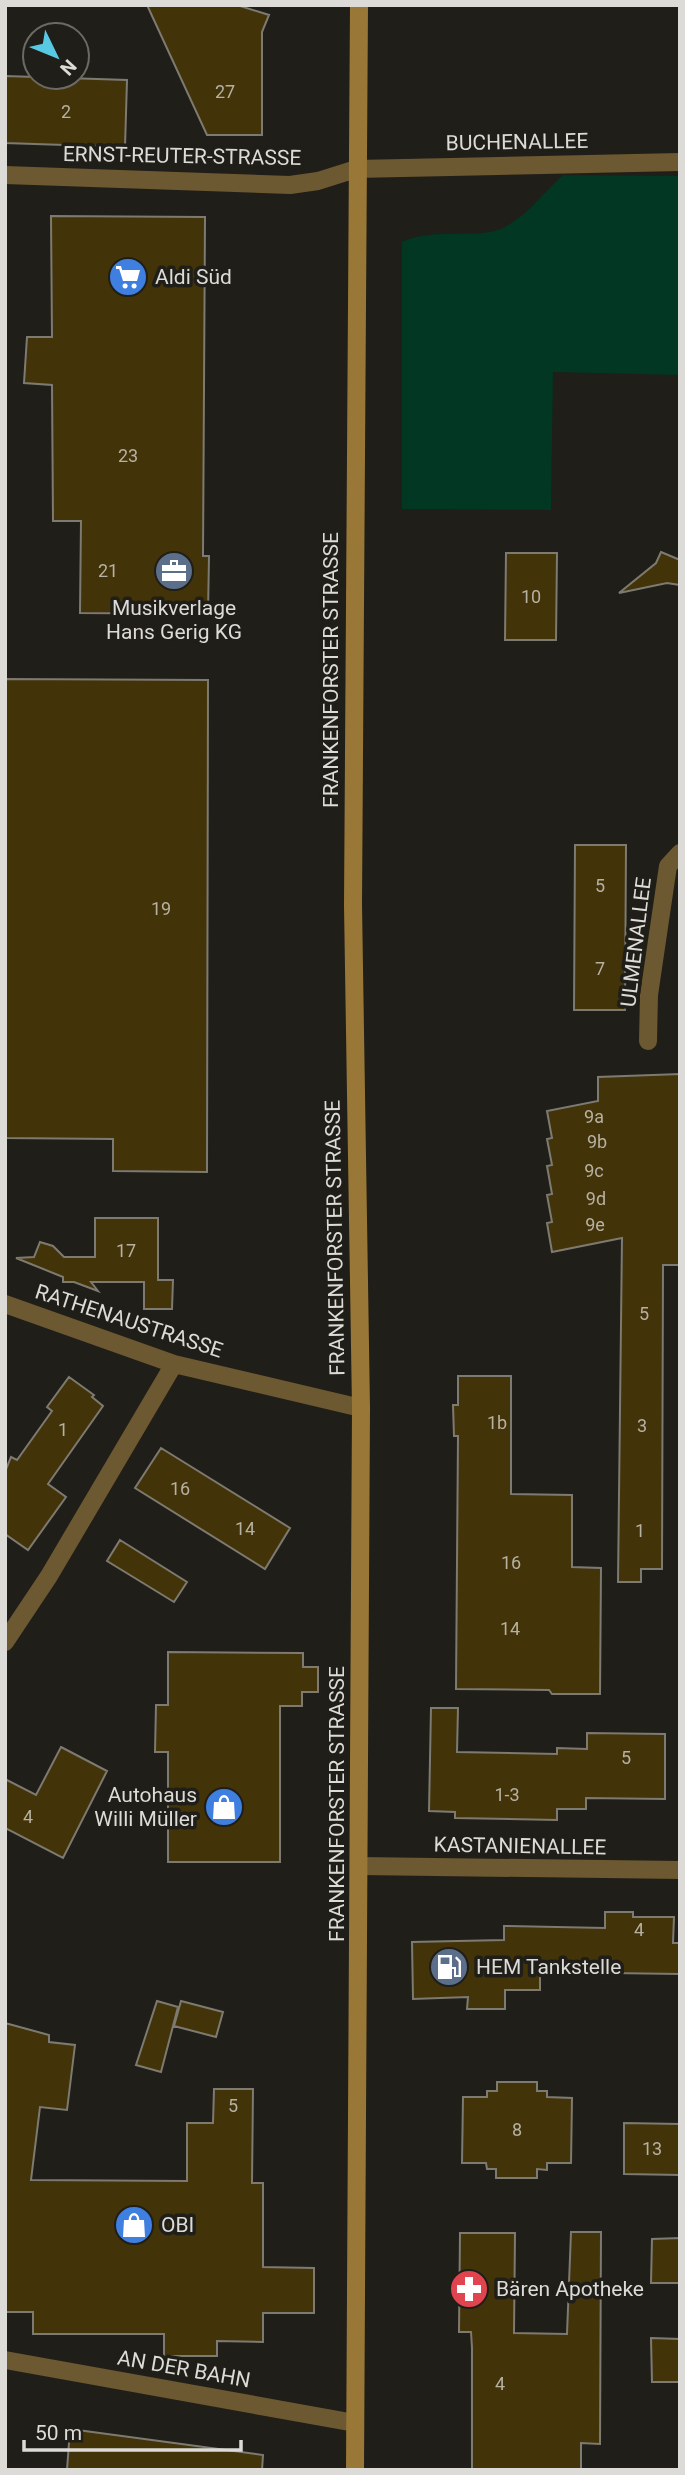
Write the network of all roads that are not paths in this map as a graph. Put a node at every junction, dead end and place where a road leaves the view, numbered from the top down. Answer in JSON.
{"nodes":[{"id":1,"x":359,"y":5,"type":"edge"},
{"id":2,"x":680,"y":162,"type":"edge"},
{"id":3,"x":356,"y":169,"type":"junction"},
{"id":4,"x":5,"y":175,"type":"edge"},
{"id":5,"x":680,"y":853,"type":"edge"},
{"id":6,"x":648,"y":1041,"type":"dead end"},
{"id":7,"x":5,"y":1304,"type":"edge"},
{"id":8,"x":174,"y":1364,"type":"junction"},
{"id":9,"x":361,"y":1408,"type":"junction"},
{"id":10,"x":5,"y":1643,"type":"edge"},
{"id":11,"x":359,"y":1866,"type":"junction"},
{"id":12,"x":680,"y":1870,"type":"edge"},
{"id":13,"x":5,"y":2360,"type":"edge"},
{"id":14,"x":355,"y":2423,"type":"junction"},
{"id":15,"x":355,"y":2470,"type":"edge"}],
"edges":[{"from":1,"to":3,"type":"main road","name":"FRANKENFORSTER STRASSE"},
{"from":2,"to":3,"type":"street","name":"BUCHENALLEE"},
{"from":3,"to":4,"type":"street","name":"ERNST-REUTER-STRASSE"},
{"from":3,"to":9,"type":"main road","name":"FRANKENFORSTER STRASSE"},
{"from":5,"to":6,"type":"street","name":"ULMENALLEE"},
{"from":7,"to":8,"type":"street","name":"RATHENAUSTRASSE"},
{"from":8,"to":9,"type":"street","name":"RATHENAUSTRASSE"},
{"from":8,"to":10,"type":"street"},
{"from":9,"to":11,"type":"main road","name":"FRANKENFORSTER STRASSE"},
{"from":11,"to":12,"type":"street","name":"KASTANIENALLEE"},
{"from":11,"to":14,"type":"main road","name":"FRANKENFORSTER STRASSE"},
{"from":13,"to":14,"type":"street","name":"AN DER BAHN"},
{"from":14,"to":15,"type":"main road","name":"FRANKENFORSTER STRASSE"}]}
